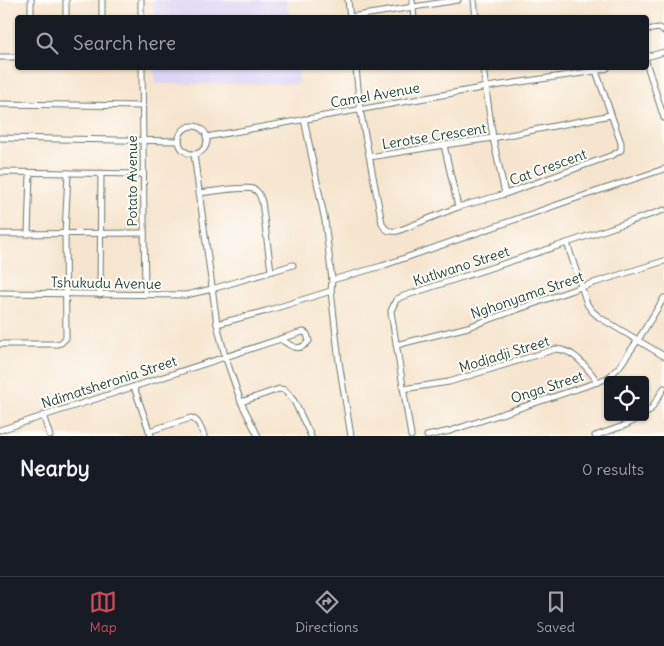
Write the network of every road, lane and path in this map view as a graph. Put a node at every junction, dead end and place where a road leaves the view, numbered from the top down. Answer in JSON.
{"nodes":[{"id":1,"x":30,"y":0,"type":"edge"},
{"id":2,"x":66,"y":0,"type":"edge"},
{"id":3,"x":102,"y":0,"type":"edge"},
{"id":4,"x":141,"y":0,"type":"edge"},
{"id":5,"x":348,"y":0,"type":"edge"},
{"id":6,"x":458,"y":0,"type":"edge"},
{"id":7,"x":474,"y":0,"type":"edge"},
{"id":8,"x":412,"y":3,"type":"edge"},
{"id":9,"x":31,"y":15,"type":"edge"},
{"id":10,"x":66,"y":15,"type":"edge"},
{"id":11,"x":102,"y":15,"type":"edge"},
{"id":12,"x":142,"y":15,"type":"edge"},
{"id":13,"x":350,"y":15,"type":"edge"},
{"id":14,"x":359,"y":15,"type":"edge"},
{"id":15,"x":476,"y":15,"type":"edge"},
{"id":16,"x":649,"y":30,"type":"edge"},
{"id":17,"x":664,"y":31,"type":"edge"},
{"id":18,"x":664,"y":52,"type":"edge"},
{"id":19,"x":649,"y":55,"type":"edge"},
{"id":20,"x":0,"y":57,"type":"edge"},
{"id":21,"x":15,"y":57,"type":"edge"},
{"id":22,"x":142,"y":70,"type":"edge"},
{"id":23,"x":356,"y":70,"type":"edge"},
{"id":24,"x":483,"y":70,"type":"edge"},
{"id":25,"x":589,"y":70,"type":"edge"},
{"id":26,"x":595,"y":70,"type":"edge"},
{"id":27,"x":649,"y":70,"type":"edge"},
{"id":28,"x":486,"y":87,"type":"junction"},
{"id":29,"x":0,"y":104,"type":"edge"},
{"id":30,"x":143,"y":106,"type":"junction"},
{"id":31,"x":360,"y":109,"type":"junction"},
{"id":32,"x":611,"y":115,"type":"junction"},
{"id":33,"x":664,"y":118,"type":"edge"},
{"id":34,"x":304,"y":119,"type":"junction"},
{"id":35,"x":206,"y":137,"type":"junction"},
{"id":36,"x":0,"y":138,"type":"edge"},
{"id":37,"x":493,"y":138,"type":"junction"},
{"id":38,"x":143,"y":140,"type":"junction"},
{"id":39,"x":179,"y":141,"type":"junction"},
{"id":40,"x":444,"y":145,"type":"junction"},
{"id":41,"x":194,"y":154,"type":"junction"},
{"id":42,"x":370,"y":157,"type":"junction"},
{"id":43,"x":664,"y":169,"type":"edge"},
{"id":44,"x":0,"y":172,"type":"edge"},
{"id":45,"x":30,"y":173,"type":"junction"},
{"id":46,"x":68,"y":173,"type":"junction"},
{"id":47,"x":101,"y":173,"type":"junction"},
{"id":48,"x":143,"y":174,"type":"junction"},
{"id":49,"x":199,"y":193,"type":"junction"},
{"id":50,"x":505,"y":194,"type":"junction"},
{"id":51,"x":458,"y":207,"type":"junction"},
{"id":52,"x":664,"y":210,"type":"edge"},
{"id":53,"x":144,"y":233,"type":"junction"},
{"id":54,"x":0,"y":234,"type":"edge"},
{"id":55,"x":28,"y":234,"type":"junction"},
{"id":56,"x":65,"y":234,"type":"junction"},
{"id":57,"x":100,"y":234,"type":"junction"},
{"id":58,"x":567,"y":243,"type":"junction"},
{"id":59,"x":664,"y":263,"type":"edge"},
{"id":60,"x":293,"y":265,"type":"dead end"},
{"id":61,"x":270,"y":271,"type":"junction"},
{"id":62,"x":332,"y":280,"type":"junction"},
{"id":63,"x":581,"y":287,"type":"junction"},
{"id":64,"x":212,"y":289,"type":"junction"},
{"id":65,"x":331,"y":291,"type":"junction"},
{"id":66,"x":0,"y":293,"type":"edge"},
{"id":67,"x":66,"y":294,"type":"junction"},
{"id":68,"x":145,"y":294,"type":"junction"},
{"id":69,"x":100,"y":295,"type":"junction"},
{"id":70,"x":664,"y":298,"type":"edge"},
{"id":71,"x":217,"y":324,"type":"junction"},
{"id":72,"x":280,"y":339,"type":"junction"},
{"id":73,"x":638,"y":340,"type":"junction"},
{"id":74,"x":0,"y":344,"type":"edge"},
{"id":75,"x":396,"y":345,"type":"junction"},
{"id":76,"x":226,"y":356,"type":"junction"},
{"id":77,"x":664,"y":356,"type":"edge"},
{"id":78,"x":598,"y":382,"type":"junction"},
{"id":79,"x":134,"y":387,"type":"junction"},
{"id":80,"x":664,"y":388,"type":"edge"},
{"id":81,"x":403,"y":389,"type":"junction"},
{"id":82,"x":241,"y":402,"type":"junction"},
{"id":83,"x":649,"y":411,"type":"edge"},
{"id":84,"x":43,"y":415,"type":"junction"},
{"id":85,"x":633,"y":421,"type":"edge"},
{"id":86,"x":0,"y":430,"type":"edge"},
{"id":87,"x":150,"y":433,"type":"edge"},
{"id":88,"x":602,"y":435,"type":"edge"},
{"id":89,"x":2,"y":436,"type":"edge"},
{"id":90,"x":50,"y":436,"type":"edge"},
{"id":91,"x":204,"y":436,"type":"edge"},
{"id":92,"x":258,"y":436,"type":"edge"},
{"id":93,"x":311,"y":436,"type":"edge"},
{"id":94,"x":351,"y":436,"type":"edge"},
{"id":95,"x":411,"y":436,"type":"edge"},
{"id":96,"x":427,"y":436,"type":"edge"},
{"id":97,"x":595,"y":436,"type":"edge"}],
"edges":[{"from":1,"to":9,"type":"street"},
{"from":2,"to":10,"type":"street"},
{"from":3,"to":11,"type":"street"},
{"from":4,"to":12,"type":"street"},
{"from":5,"to":13,"type":"street"},
{"from":6,"to":8,"type":"street"},
{"from":7,"to":15,"type":"street"},
{"from":8,"to":14,"type":"street"},
{"from":16,"to":17,"type":"street"},
{"from":18,"to":19,"type":"street"},
{"from":20,"to":21,"type":"street"},
{"from":22,"to":30,"type":"street","name":"Potato Avenue"},
{"from":23,"to":31,"type":"street"},
{"from":24,"to":28,"type":"street","name":"Cat Crescent"},
{"from":25,"to":28,"type":"street","name":"Camel Avenue"},
{"from":26,"to":32,"type":"street","name":"Cat Crescent"},
{"from":27,"to":33,"type":"street"},
{"from":28,"to":31,"type":"street","name":"Camel Avenue"},
{"from":28,"to":37,"type":"street","name":"Cat Crescent"},
{"from":29,"to":30,"type":"street"},
{"from":30,"to":38,"type":"street","name":"Potato Avenue"},
{"from":31,"to":34,"type":"street","name":"Camel Avenue"},
{"from":31,"to":42,"type":"street"},
{"from":32,"to":37,"type":"street","name":"Lerotse Crescent"},
{"from":32,"to":50,"type":"street","name":"Cat Crescent"},
{"from":34,"to":35,"type":"street","name":"Camel Avenue"},
{"from":34,"to":62,"type":"street"},
{"from":35,"to":39,"type":"street"},
{"from":35,"to":41,"type":"street"},
{"from":36,"to":38,"type":"street"},
{"from":37,"to":40,"type":"street","name":"Lerotse Crescent"},
{"from":37,"to":50,"type":"street","name":"Cat Crescent"},
{"from":38,"to":39,"type":"street"},
{"from":38,"to":48,"type":"street","name":"Potato Avenue"},
{"from":39,"to":41,"type":"street"},
{"from":40,"to":42,"type":"street","name":"Lerotse Crescent"},
{"from":40,"to":51,"type":"street"},
{"from":41,"to":49,"type":"street"},
{"from":42,"to":51,"type":"street","name":"Lerotse Crescent"},
{"from":43,"to":62,"type":"street"},
{"from":44,"to":45,"type":"street"},
{"from":45,"to":46,"type":"street"},
{"from":45,"to":55,"type":"street"},
{"from":46,"to":47,"type":"street"},
{"from":46,"to":56,"type":"street"},
{"from":47,"to":48,"type":"street"},
{"from":47,"to":57,"type":"street"},
{"from":48,"to":53,"type":"street","name":"Potato Avenue"},
{"from":49,"to":61,"type":"street"},
{"from":49,"to":64,"type":"street"},
{"from":50,"to":51,"type":"street","name":"Lerotse Crescent"},
{"from":52,"to":58,"type":"street","name":"Kutlwano Street"},
{"from":53,"to":57,"type":"street"},
{"from":53,"to":68,"type":"street","name":"Potato Avenue"},
{"from":54,"to":55,"type":"street"},
{"from":55,"to":56,"type":"street"},
{"from":56,"to":57,"type":"street"},
{"from":56,"to":67,"type":"street"},
{"from":57,"to":69,"type":"street"},
{"from":58,"to":63,"type":"street"},
{"from":58,"to":75,"type":"street","name":"Kutlwano Street"},
{"from":59,"to":63,"type":"street","name":"Nghonyama Street"},
{"from":60,"to":61,"type":"street","name":"Tshukudu Avenue"},
{"from":61,"to":64,"type":"street","name":"Tshukudu Avenue"},
{"from":62,"to":65,"type":"street"},
{"from":63,"to":73,"type":"street"},
{"from":63,"to":75,"type":"street","name":"Nghonyama Street"},
{"from":64,"to":68,"type":"street","name":"Tshukudu Avenue"},
{"from":64,"to":71,"type":"street"},
{"from":65,"to":71,"type":"street"},
{"from":65,"to":94,"type":"street"},
{"from":66,"to":67,"type":"street","name":"Tshukudu Avenue"},
{"from":67,"to":69,"type":"street","name":"Tshukudu Avenue"},
{"from":67,"to":74,"type":"street"},
{"from":68,"to":69,"type":"street","name":"Tshukudu Avenue"},
{"from":70,"to":73,"type":"street","name":"Onga Street"},
{"from":71,"to":76,"type":"street"},
{"from":72,"to":72,"type":"street","name":"Ndimatsheronia Street"},
{"from":72,"to":76,"type":"street","name":"Ndimatsheronia Street"},
{"from":73,"to":77,"type":"street"},
{"from":73,"to":78,"type":"street","name":"Onga Street"},
{"from":75,"to":81,"type":"street","name":"Kutlwano Street"},
{"from":76,"to":79,"type":"street","name":"Ndimatsheronia Street"},
{"from":76,"to":82,"type":"street"},
{"from":78,"to":81,"type":"street","name":"Modjadji Street"},
{"from":78,"to":96,"type":"street","name":"Onga Street"},
{"from":79,"to":84,"type":"street","name":"Ndimatsheronia Street"},
{"from":79,"to":87,"type":"street"},
{"from":80,"to":83,"type":"street"},
{"from":81,"to":95,"type":"street","name":"Kutlwano Street"},
{"from":82,"to":92,"type":"street"},
{"from":82,"to":93,"type":"street"},
{"from":84,"to":86,"type":"street","name":"Ndimatsheronia Street"},
{"from":84,"to":90,"type":"street"},
{"from":85,"to":88,"type":"street"},
{"from":86,"to":89,"type":"street"},
{"from":87,"to":91,"type":"street"},
{"from":88,"to":97,"type":"street"}]}
